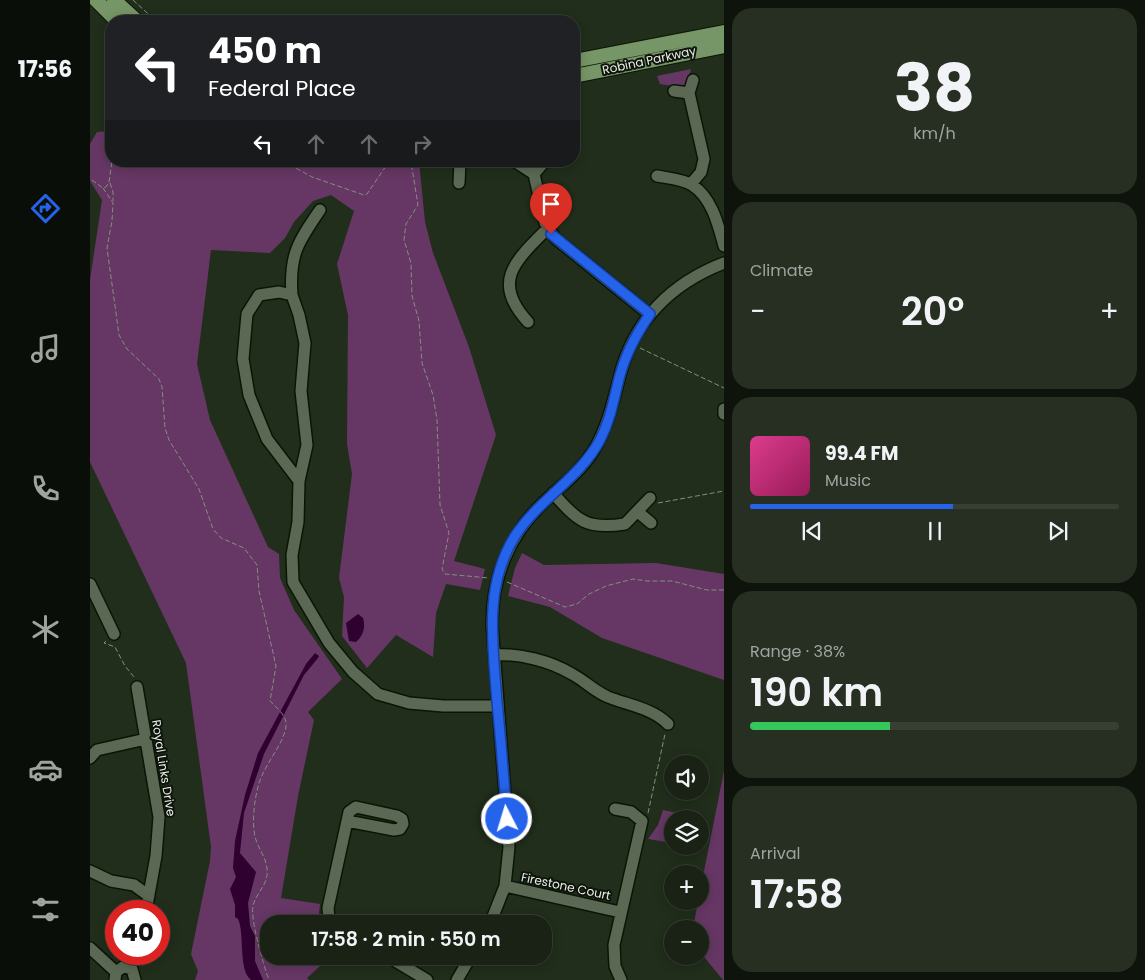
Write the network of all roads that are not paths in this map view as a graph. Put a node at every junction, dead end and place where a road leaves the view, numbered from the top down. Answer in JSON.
{"nodes":[{"id":1,"x":96,"y":0,"type":"edge"},
{"id":2,"x":114,"y":0,"type":"edge"},
{"id":3,"x":111,"y":15,"type":"edge"},
{"id":4,"x":131,"y":15,"type":"edge"},
{"id":5,"x":724,"y":32,"type":"edge"},
{"id":6,"x":724,"y":46,"type":"edge"},
{"id":7,"x":580,"y":60,"type":"edge"},
{"id":8,"x":580,"y":75,"type":"edge"},
{"id":9,"x":693,"y":80,"type":"dead end"},
{"id":10,"x":674,"y":91,"type":"dead end"},
{"id":11,"x":689,"y":93,"type":"junction"},
{"id":12,"x":460,"y":167,"type":"edge"},
{"id":13,"x":523,"y":167,"type":"edge"},
{"id":14,"x":540,"y":167,"type":"edge"},
{"id":15,"x":534,"y":174,"type":"junction"},
{"id":16,"x":657,"y":176,"type":"dead end"},
{"id":17,"x":459,"y":184,"type":"dead end"},
{"id":18,"x":691,"y":184,"type":"junction"},
{"id":19,"x":320,"y":210,"type":"dead end"},
{"id":20,"x":547,"y":229,"type":"junction"},
{"id":21,"x":724,"y":246,"type":"edge"},
{"id":22,"x":724,"y":263,"type":"edge"},
{"id":23,"x":292,"y":295,"type":"junction"},
{"id":24,"x":650,"y":314,"type":"junction"},
{"id":25,"x":528,"y":322,"type":"dead end"},
{"id":26,"x":724,"y":409,"type":"edge"},
{"id":27,"x":724,"y":414,"type":"edge"},
{"id":28,"x":299,"y":481,"type":"junction"},
{"id":29,"x":553,"y":494,"type":"junction"},
{"id":30,"x":650,"y":498,"type":"road end"},
{"id":31,"x":638,"y":512,"type":"junction"},
{"id":32,"x":651,"y":523,"type":"dead end"},
{"id":33,"x":90,"y":584,"type":"edge"},
{"id":34,"x":114,"y":634,"type":"road end"},
{"id":35,"x":494,"y":655,"type":"junction"},
{"id":36,"x":137,"y":688,"type":"road end"},
{"id":37,"x":498,"y":706,"type":"junction"},
{"id":38,"x":668,"y":724,"type":"road end"},
{"id":39,"x":146,"y":739,"type":"junction"},
{"id":40,"x":90,"y":758,"type":"edge"},
{"id":41,"x":615,"y":808,"type":"dead end"},
{"id":42,"x":347,"y":821,"type":"dead end"},
{"id":43,"x":90,"y":871,"type":"edge"},
{"id":44,"x":505,"y":886,"type":"junction"},
{"id":45,"x":148,"y":896,"type":"junction"},
{"id":46,"x":147,"y":900,"type":"edge"},
{"id":47,"x":620,"y":912,"type":"junction"},
{"id":48,"x":329,"y":915,"type":"edge"},
{"id":49,"x":494,"y":915,"type":"edge"},
{"id":50,"x":90,"y":948,"type":"edge"},
{"id":51,"x":402,"y":965,"type":"edge"},
{"id":52,"x":466,"y":965,"type":"edge"},
{"id":53,"x":129,"y":967,"type":"joint"},
{"id":54,"x":115,"y":976,"type":"edge"},
{"id":55,"x":136,"y":980,"type":"edge"},
{"id":56,"x":427,"y":980,"type":"edge"},
{"id":57,"x":457,"y":980,"type":"edge"},
{"id":58,"x":621,"y":980,"type":"edge"}],
"edges":[{"from":1,"to":3,"type":"main road"},
{"from":2,"to":4,"type":"main road"},
{"from":5,"to":7,"type":"main road","name":"Robina Parkway"},
{"from":6,"to":8,"type":"main road","name":"Robina Parkway"},
{"from":9,"to":11,"type":"street"},
{"from":10,"to":11,"type":"street"},
{"from":11,"to":18,"type":"street"},
{"from":12,"to":17,"type":"street"},
{"from":13,"to":15,"type":"street"},
{"from":14,"to":15,"type":"street"},
{"from":15,"to":20,"type":"street"},
{"from":16,"to":18,"type":"street"},
{"from":18,"to":21,"type":"street"},
{"from":19,"to":23,"type":"street"},
{"from":20,"to":24,"type":"street"},
{"from":20,"to":25,"type":"street"},
{"from":22,"to":24,"type":"street"},
{"from":23,"to":28,"type":"street"},
{"from":23,"to":28,"type":"street"},
{"from":24,"to":29,"type":"street"},
{"from":26,"to":27,"type":"street"},
{"from":28,"to":37,"type":"street"},
{"from":29,"to":31,"type":"street"},
{"from":29,"to":35,"type":"street"},
{"from":30,"to":31,"type":"street"},
{"from":31,"to":32,"type":"street"},
{"from":33,"to":34,"type":"street"},
{"from":35,"to":37,"type":"street"},
{"from":35,"to":38,"type":"street"},
{"from":36,"to":39,"type":"street","name":"Royal Links Drive"},
{"from":37,"to":44,"type":"street"},
{"from":39,"to":40,"type":"street"},
{"from":39,"to":45,"type":"street","name":"Royal Links Drive"},
{"from":41,"to":47,"type":"street","name":"Firestone Court"},
{"from":42,"to":48,"type":"street"},
{"from":43,"to":45,"type":"street"},
{"from":44,"to":47,"type":"street","name":"Firestone Court"},
{"from":44,"to":49,"type":"street"},
{"from":45,"to":46,"type":"street","name":"Royal Links Drive"},
{"from":47,"to":58,"type":"street","name":"Firestone Court"},
{"from":50,"to":54,"type":"street"},
{"from":51,"to":56,"type":"street"},
{"from":52,"to":57,"type":"street"},
{"from":53,"to":54,"type":"street"},
{"from":53,"to":55,"type":"street"}]}
